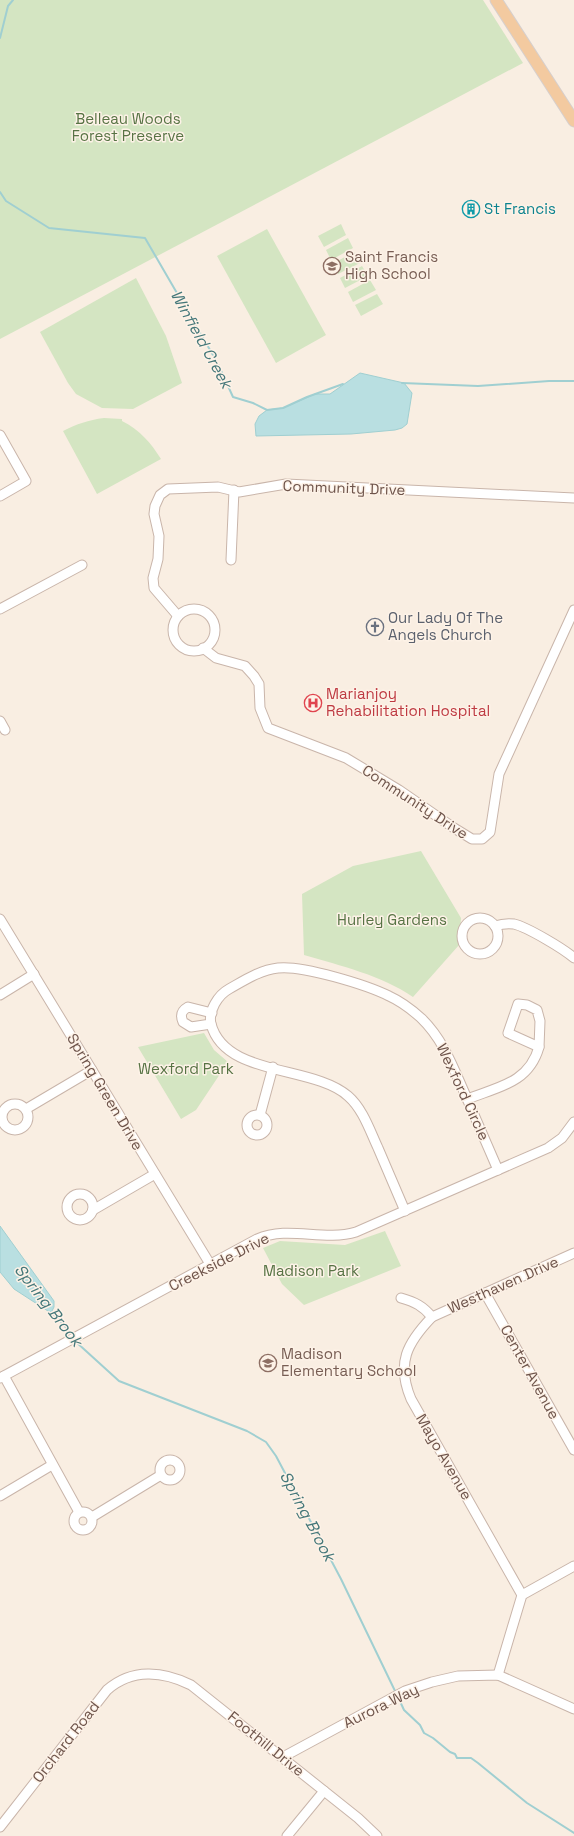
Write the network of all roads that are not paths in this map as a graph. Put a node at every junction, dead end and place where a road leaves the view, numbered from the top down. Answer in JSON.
{"nodes":[{"id":1,"x":496,"y":0,"type":"edge"},
{"id":2,"x":574,"y":121,"type":"edge"},
{"id":3,"x":0,"y":435,"type":"edge"},
{"id":4,"x":234,"y":490,"type":"junction"},
{"id":5,"x":0,"y":496,"type":"edge"},
{"id":6,"x":574,"y":498,"type":"edge"},
{"id":7,"x":230,"y":560,"type":"dead end"},
{"id":8,"x":82,"y":565,"type":"dead end"},
{"id":9,"x":0,"y":609,"type":"edge"},
{"id":10,"x":574,"y":610,"type":"edge"},
{"id":11,"x":178,"y":616,"type":"junction"},
{"id":12,"x":203,"y":648,"type":"junction"},
{"id":13,"x":0,"y":721,"type":"edge"},
{"id":14,"x":5,"y":730,"type":"dead end"},
{"id":15,"x":0,"y":919,"type":"edge"},
{"id":16,"x":495,"y":926,"type":"junction"},
{"id":17,"x":572,"y":953,"type":"edge"},
{"id":18,"x":34,"y":974,"type":"junction"},
{"id":19,"x":0,"y":995,"type":"edge"},
{"id":20,"x":212,"y":1013,"type":"junction"},
{"id":21,"x":211,"y":1024,"type":"junction"},
{"id":22,"x":539,"y":1047,"type":"junction"},
{"id":23,"x":273,"y":1068,"type":"junction"},
{"id":24,"x":92,"y":1070,"type":"junction"},
{"id":25,"x":467,"y":1099,"type":"junction"},
{"id":26,"x":26,"y":1109,"type":"dead end"},
{"id":27,"x":260,"y":1115,"type":"dead end"},
{"id":28,"x":574,"y":1122,"type":"edge"},
{"id":29,"x":498,"y":1170,"type":"junction"},
{"id":30,"x":155,"y":1174,"type":"junction"},
{"id":31,"x":93,"y":1210,"type":"dead end"},
{"id":32,"x":405,"y":1211,"type":"junction"},
{"id":33,"x":574,"y":1253,"type":"edge"},
{"id":34,"x":210,"y":1264,"type":"junction"},
{"id":35,"x":485,"y":1293,"type":"junction"},
{"id":36,"x":402,"y":1298,"type":"dead end"},
{"id":37,"x":432,"y":1317,"type":"junction"},
{"id":38,"x":2,"y":1377,"type":"edge"},
{"id":39,"x":574,"y":1450,"type":"edge"},
{"id":40,"x":52,"y":1465,"type":"junction"},
{"id":41,"x":161,"y":1475,"type":"dead end"},
{"id":42,"x":0,"y":1496,"type":"edge"},
{"id":43,"x":79,"y":1512,"type":"junction"},
{"id":44,"x":92,"y":1517,"type":"junction"},
{"id":45,"x":574,"y":1566,"type":"edge"},
{"id":46,"x":522,"y":1595,"type":"junction"},
{"id":47,"x":144,"y":1673,"type":"joint"},
{"id":48,"x":498,"y":1675,"type":"junction"},
{"id":49,"x":574,"y":1709,"type":"edge"},
{"id":50,"x":283,"y":1757,"type":"junction"},
{"id":51,"x":324,"y":1791,"type":"junction"},
{"id":52,"x":0,"y":1827,"type":"edge"},
{"id":53,"x":287,"y":1836,"type":"edge"},
{"id":54,"x":376,"y":1836,"type":"edge"}],
"edges":[{"from":1,"to":2,"type":"main road"},
{"from":3,"to":5,"type":"street"},
{"from":4,"to":6,"type":"street","name":"Community Drive"},
{"from":4,"to":7,"type":"street"},
{"from":4,"to":11,"type":"street","name":"Community Drive"},
{"from":8,"to":9,"type":"street"},
{"from":10,"to":12,"type":"street","name":"Community Drive"},
{"from":11,"to":12,"type":"street"},
{"from":11,"to":12,"type":"street"},
{"from":13,"to":14,"type":"street"},
{"from":15,"to":18,"type":"street","name":"Spring Green Drive"},
{"from":16,"to":16,"type":"street"},
{"from":16,"to":17,"type":"street"},
{"from":18,"to":19,"type":"street"},
{"from":18,"to":24,"type":"street","name":"Spring Green Drive"},
{"from":20,"to":21,"type":"street","name":"Wexford Circle"},
{"from":20,"to":21,"type":"street"},
{"from":20,"to":25,"type":"street","name":"Wexford Circle"},
{"from":21,"to":23,"type":"street"},
{"from":22,"to":22,"type":"street"},
{"from":22,"to":25,"type":"street"},
{"from":23,"to":27,"type":"street"},
{"from":23,"to":32,"type":"street"},
{"from":24,"to":26,"type":"street"},
{"from":24,"to":30,"type":"street","name":"Spring Green Drive"},
{"from":25,"to":29,"type":"street","name":"Wexford Circle"},
{"from":28,"to":29,"type":"street","name":"Creekside Drive"},
{"from":29,"to":32,"type":"street","name":"Creekside Drive"},
{"from":30,"to":31,"type":"street"},
{"from":30,"to":34,"type":"street","name":"Spring Green Drive"},
{"from":32,"to":34,"type":"street","name":"Creekside Drive"},
{"from":33,"to":35,"type":"street","name":"Westhaven Drive"},
{"from":34,"to":38,"type":"street","name":"Creekside Drive"},
{"from":35,"to":37,"type":"street","name":"Westhaven Drive"},
{"from":35,"to":39,"type":"street","name":"Center Avenue"},
{"from":36,"to":37,"type":"street"},
{"from":37,"to":46,"type":"street","name":"Mayo Avenue"},
{"from":38,"to":40,"type":"street"},
{"from":40,"to":42,"type":"street"},
{"from":40,"to":43,"type":"street"},
{"from":41,"to":44,"type":"street"},
{"from":43,"to":44,"type":"street"},
{"from":43,"to":44,"type":"street"},
{"from":45,"to":46,"type":"street"},
{"from":46,"to":48,"type":"street"},
{"from":47,"to":50,"type":"street","name":"Foothill Drive"},
{"from":47,"to":52,"type":"street","name":"Orchard Road"},
{"from":48,"to":49,"type":"street","name":"Aurora Way"},
{"from":48,"to":50,"type":"street","name":"Aurora Way"},
{"from":50,"to":51,"type":"street","name":"Foothill Drive"},
{"from":51,"to":53,"type":"street"},
{"from":51,"to":54,"type":"street","name":"Foothill Drive"}]}
